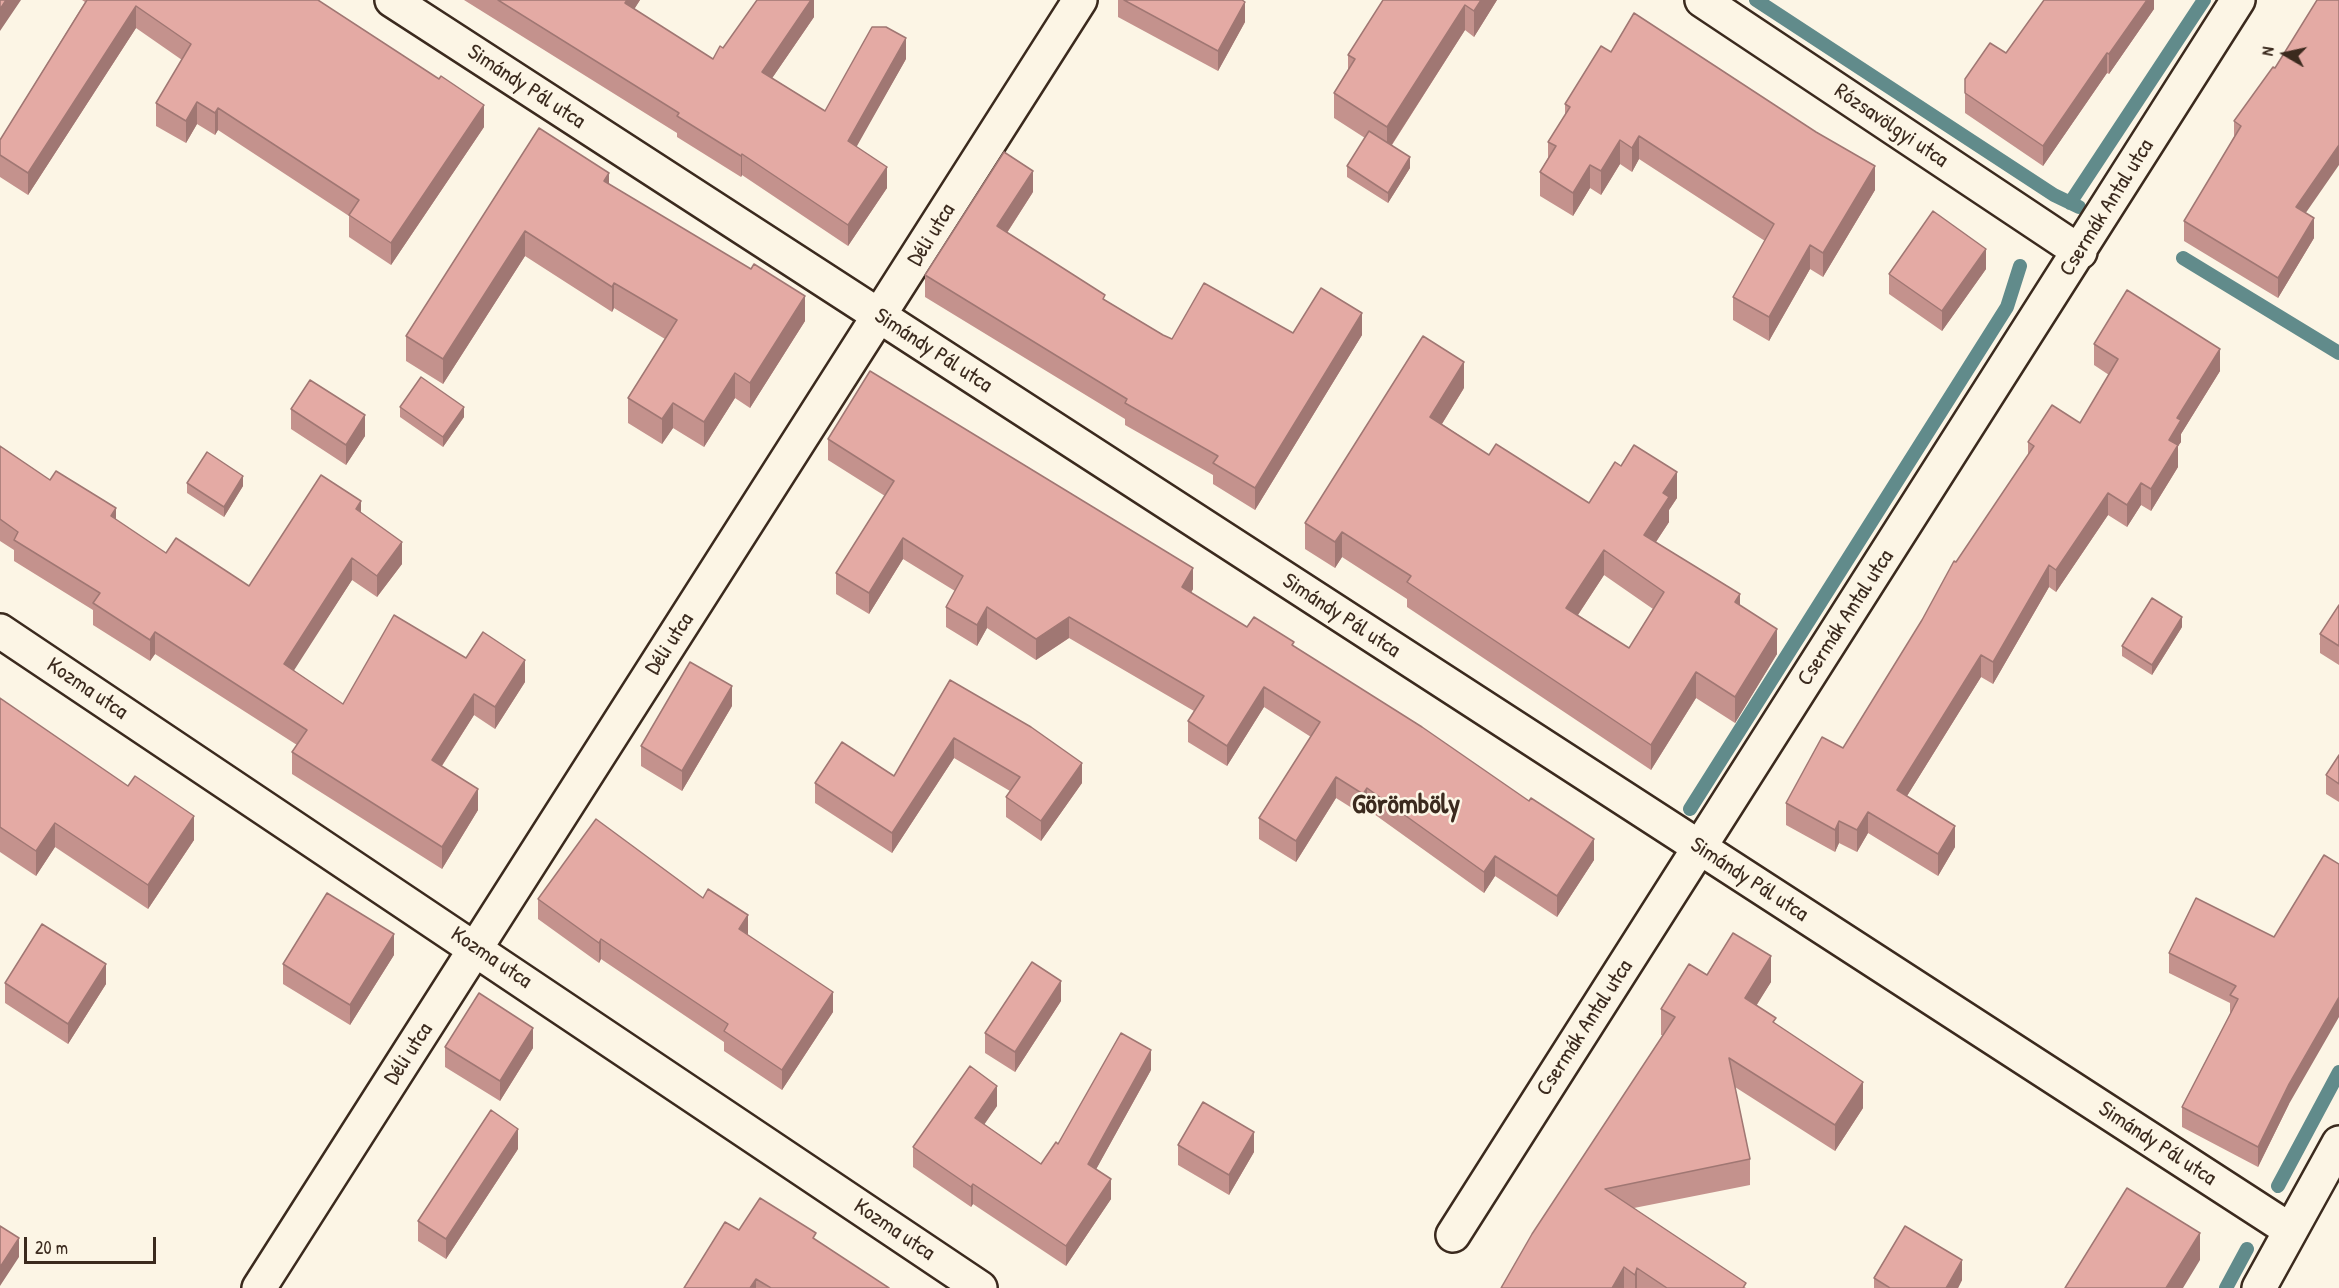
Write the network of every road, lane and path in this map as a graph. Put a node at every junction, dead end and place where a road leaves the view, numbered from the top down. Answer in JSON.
{"nodes":[{"id":1,"x":392,"y":0,"type":"edge"},
{"id":2,"x":1080,"y":0,"type":"edge"},
{"id":3,"x":1702,"y":0,"type":"edge"},
{"id":4,"x":2238,"y":0,"type":"edge"},
{"id":5,"x":2080,"y":252,"type":"junction"},
{"id":6,"x":880,"y":317,"type":"junction"},
{"id":7,"x":0,"y":631,"type":"edge"},
{"id":8,"x":1699,"y":848,"type":"junction"},
{"id":9,"x":476,"y":948,"type":"junction"},
{"id":10,"x":2339,"y":1143,"type":"edge"},
{"id":11,"x":2290,"y":1230,"type":"junction"},
{"id":12,"x":1453,"y":1234,"type":"dead end"},
{"id":13,"x":259,"y":1288,"type":"edge"},
{"id":14,"x":980,"y":1288,"type":"edge"},
{"id":15,"x":2259,"y":1288,"type":"edge"}],
"edges":[{"from":1,"to":6,"type":"street","name":"Simándy Pál utca"},
{"from":2,"to":6,"type":"street","name":"Déli utca"},
{"from":3,"to":5,"type":"street","name":"Rózsavölgyi utca"},
{"from":4,"to":5,"type":"street","name":"Csermák Antal utca"},
{"from":5,"to":8,"type":"street","name":"Csermák Antal utca"},
{"from":6,"to":8,"type":"street","name":"Simándy Pál utca"},
{"from":6,"to":9,"type":"street","name":"Déli utca"},
{"from":7,"to":9,"type":"street","name":"Kozma utca"},
{"from":8,"to":11,"type":"street","name":"Simándy Pál utca"},
{"from":8,"to":12,"type":"street","name":"Csermák Antal utca"},
{"from":9,"to":13,"type":"street","name":"Déli utca"},
{"from":9,"to":14,"type":"street","name":"Kozma utca"},
{"from":10,"to":11,"type":"street"},
{"from":11,"to":15,"type":"street"}]}
